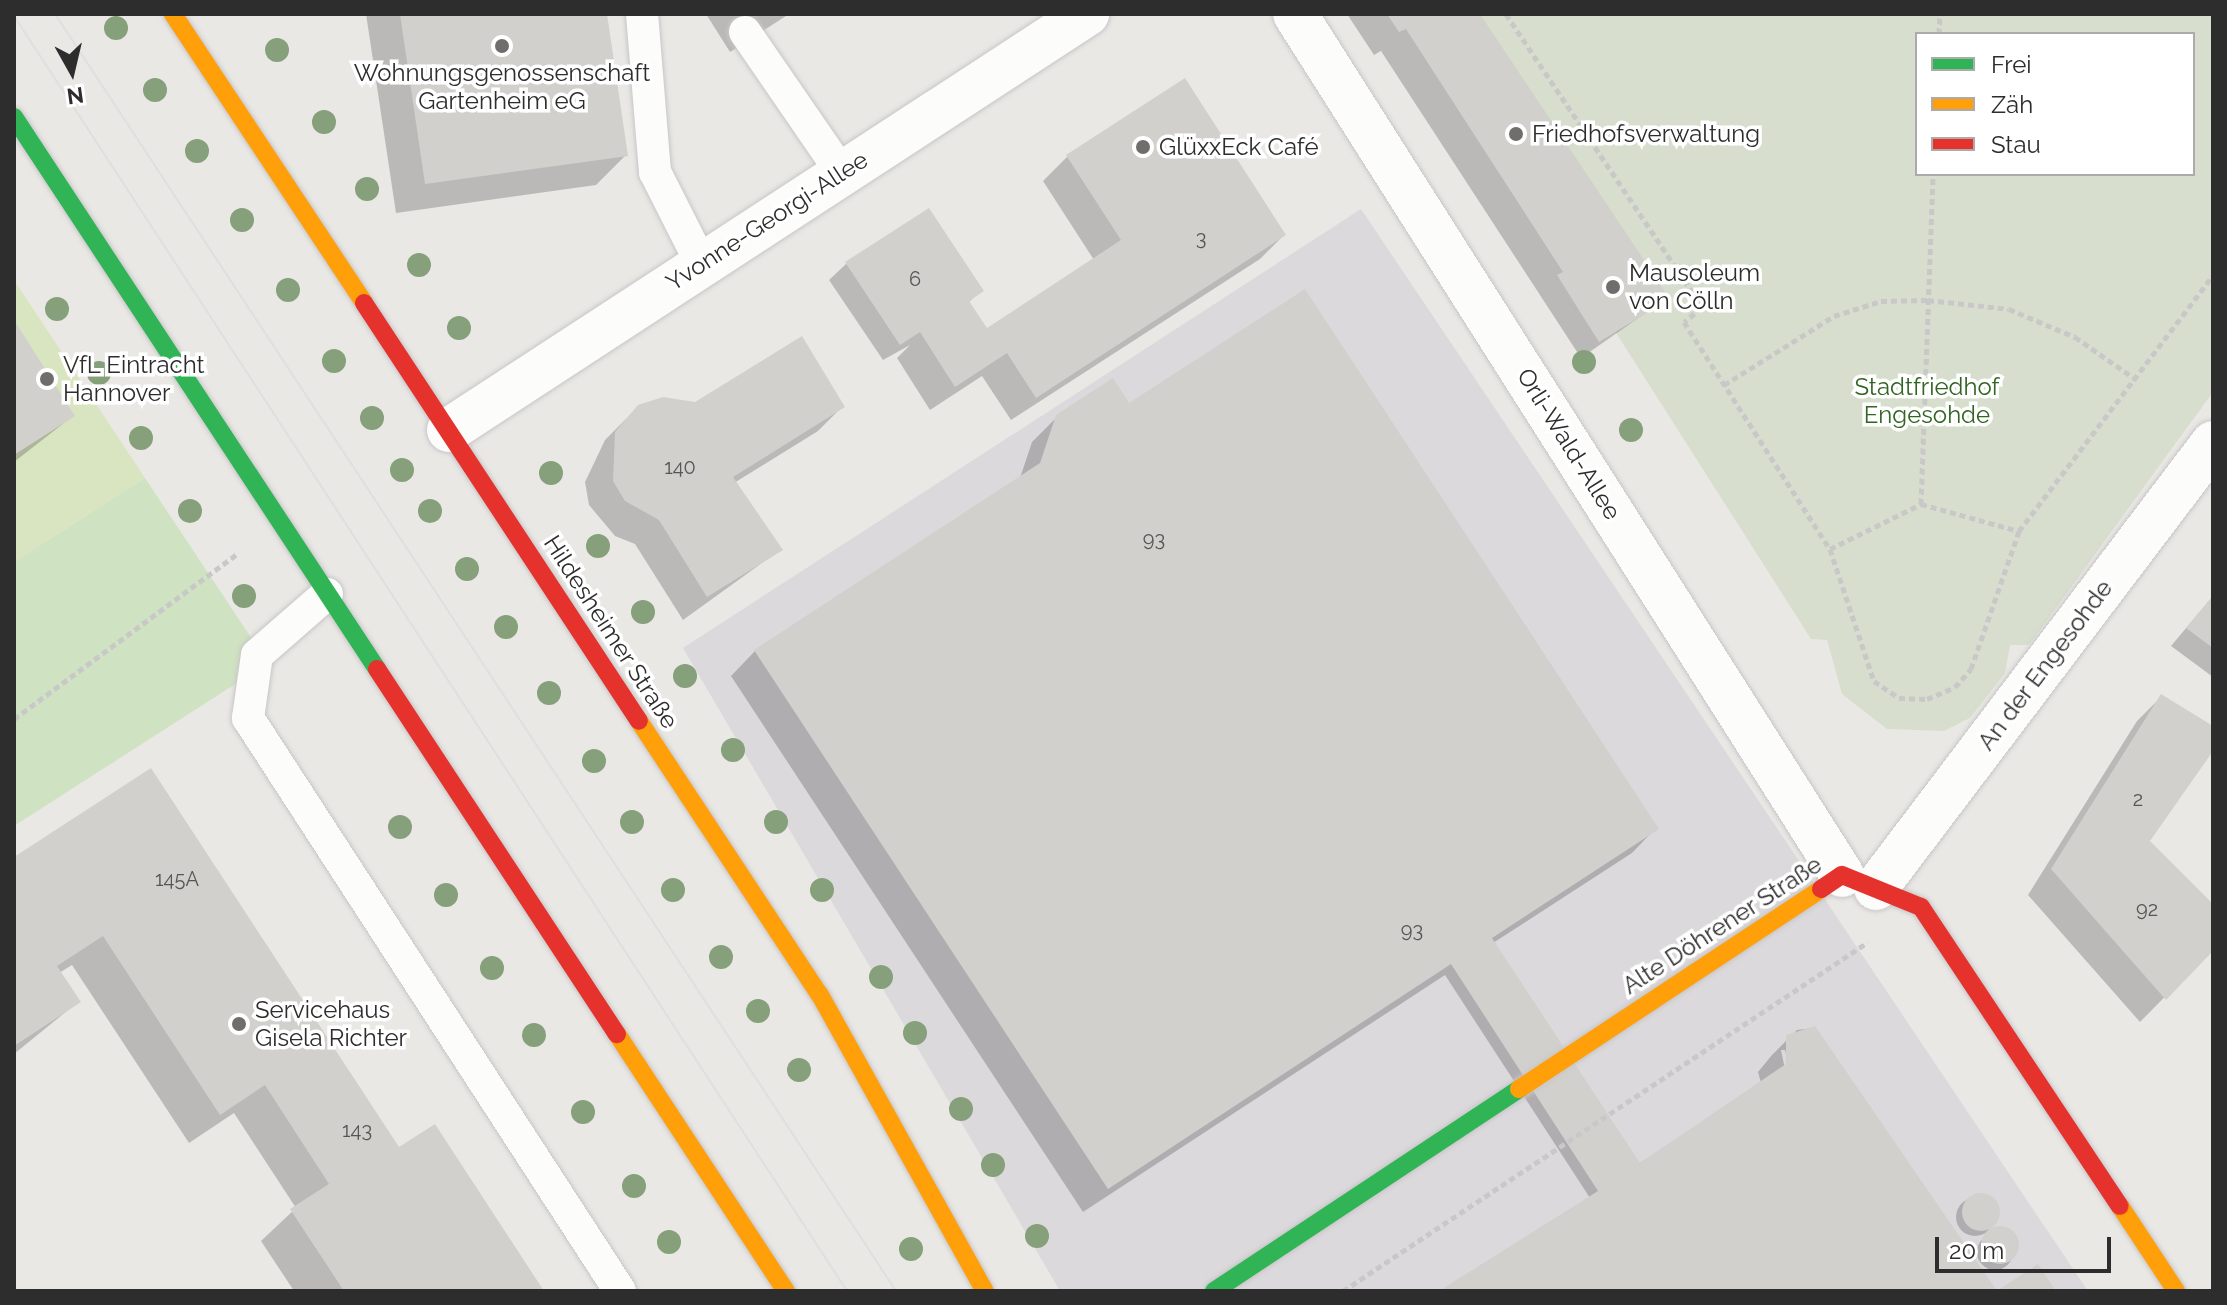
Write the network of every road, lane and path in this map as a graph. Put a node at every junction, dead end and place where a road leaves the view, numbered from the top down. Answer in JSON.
{"nodes":[{"id":1,"x":173,"y":14,"type":"edge"},
{"id":2,"x":642,"y":14,"type":"edge"},
{"id":3,"x":1087,"y":14,"type":"edge"},
{"id":4,"x":1295,"y":14,"type":"edge"},
{"id":5,"x":1506,"y":14,"type":"edge"},
{"id":6,"x":745,"y":32,"type":"dead end"},
{"id":7,"x":14,"y":117,"type":"edge"},
{"id":8,"x":842,"y":173,"type":"junction"},
{"id":9,"x":1933,"y":176,"type":"edge"},
{"id":10,"x":701,"y":263,"type":"junction"},
{"id":11,"x":2213,"y":275,"type":"edge"},
{"id":12,"x":1928,"y":300,"type":"junction"},
{"id":13,"x":2137,"y":380,"type":"junction"},
{"id":14,"x":1724,"y":385,"type":"junction"},
{"id":15,"x":449,"y":430,"type":"junction"},
{"id":16,"x":2213,"y":443,"type":"edge"},
{"id":17,"x":1921,"y":504,"type":"junction"},
{"id":18,"x":280,"y":522,"type":"junction"},
{"id":19,"x":2019,"y":531,"type":"junction"},
{"id":20,"x":1830,"y":549,"type":"junction"},
{"id":21,"x":327,"y":594,"type":"junction"},
{"id":22,"x":14,"y":719,"type":"edge"},
{"id":23,"x":1859,"y":881,"type":"junction"},
{"id":24,"x":1921,"y":907,"type":"junction"},
{"id":25,"x":620,"y":1291,"type":"edge"},
{"id":26,"x":786,"y":1291,"type":"edge"},
{"id":27,"x":985,"y":1291,"type":"edge"},
{"id":28,"x":1214,"y":1291,"type":"edge"},
{"id":29,"x":1343,"y":1291,"type":"edge"},
{"id":30,"x":2176,"y":1291,"type":"edge"}],
"edges":[{"from":1,"to":15,"type":"main road","name":"Hildesheimer Straße"},
{"from":2,"to":10,"type":"lane"},
{"from":3,"to":8,"type":"street","name":"Yvonne-Georgi-Allee"},
{"from":4,"to":23,"type":"street","name":"Orli-Wald-Allee"},
{"from":5,"to":14,"type":"path"},
{"from":6,"to":8,"type":"lane"},
{"from":7,"to":18,"type":"main road"},
{"from":8,"to":10,"type":"street","name":"Yvonne-Georgi-Allee"},
{"from":9,"to":12,"type":"path"},
{"from":10,"to":15,"type":"street","name":"Yvonne-Georgi-Allee"},
{"from":11,"to":13,"type":"path"},
{"from":12,"to":13,"type":"path"},
{"from":12,"to":14,"type":"path"},
{"from":12,"to":17,"type":"path"},
{"from":13,"to":19,"type":"path"},
{"from":14,"to":20,"type":"path"},
{"from":15,"to":27,"type":"main road","name":"Hildesheimer Straße"},
{"from":16,"to":23,"type":"street","name":"An der Engesohde"},
{"from":17,"to":19,"type":"path"},
{"from":17,"to":20,"type":"path"},
{"from":18,"to":21,"type":"main road"},
{"from":18,"to":22,"type":"path"},
{"from":19,"to":20,"type":"path"},
{"from":21,"to":25,"type":"lane"},
{"from":21,"to":26,"type":"main road"},
{"from":23,"to":24,"type":"main road"},
{"from":23,"to":28,"type":"main road","name":"Alte Döhrener Straße"},
{"from":24,"to":29,"type":"path"},
{"from":24,"to":30,"type":"main road"}]}
